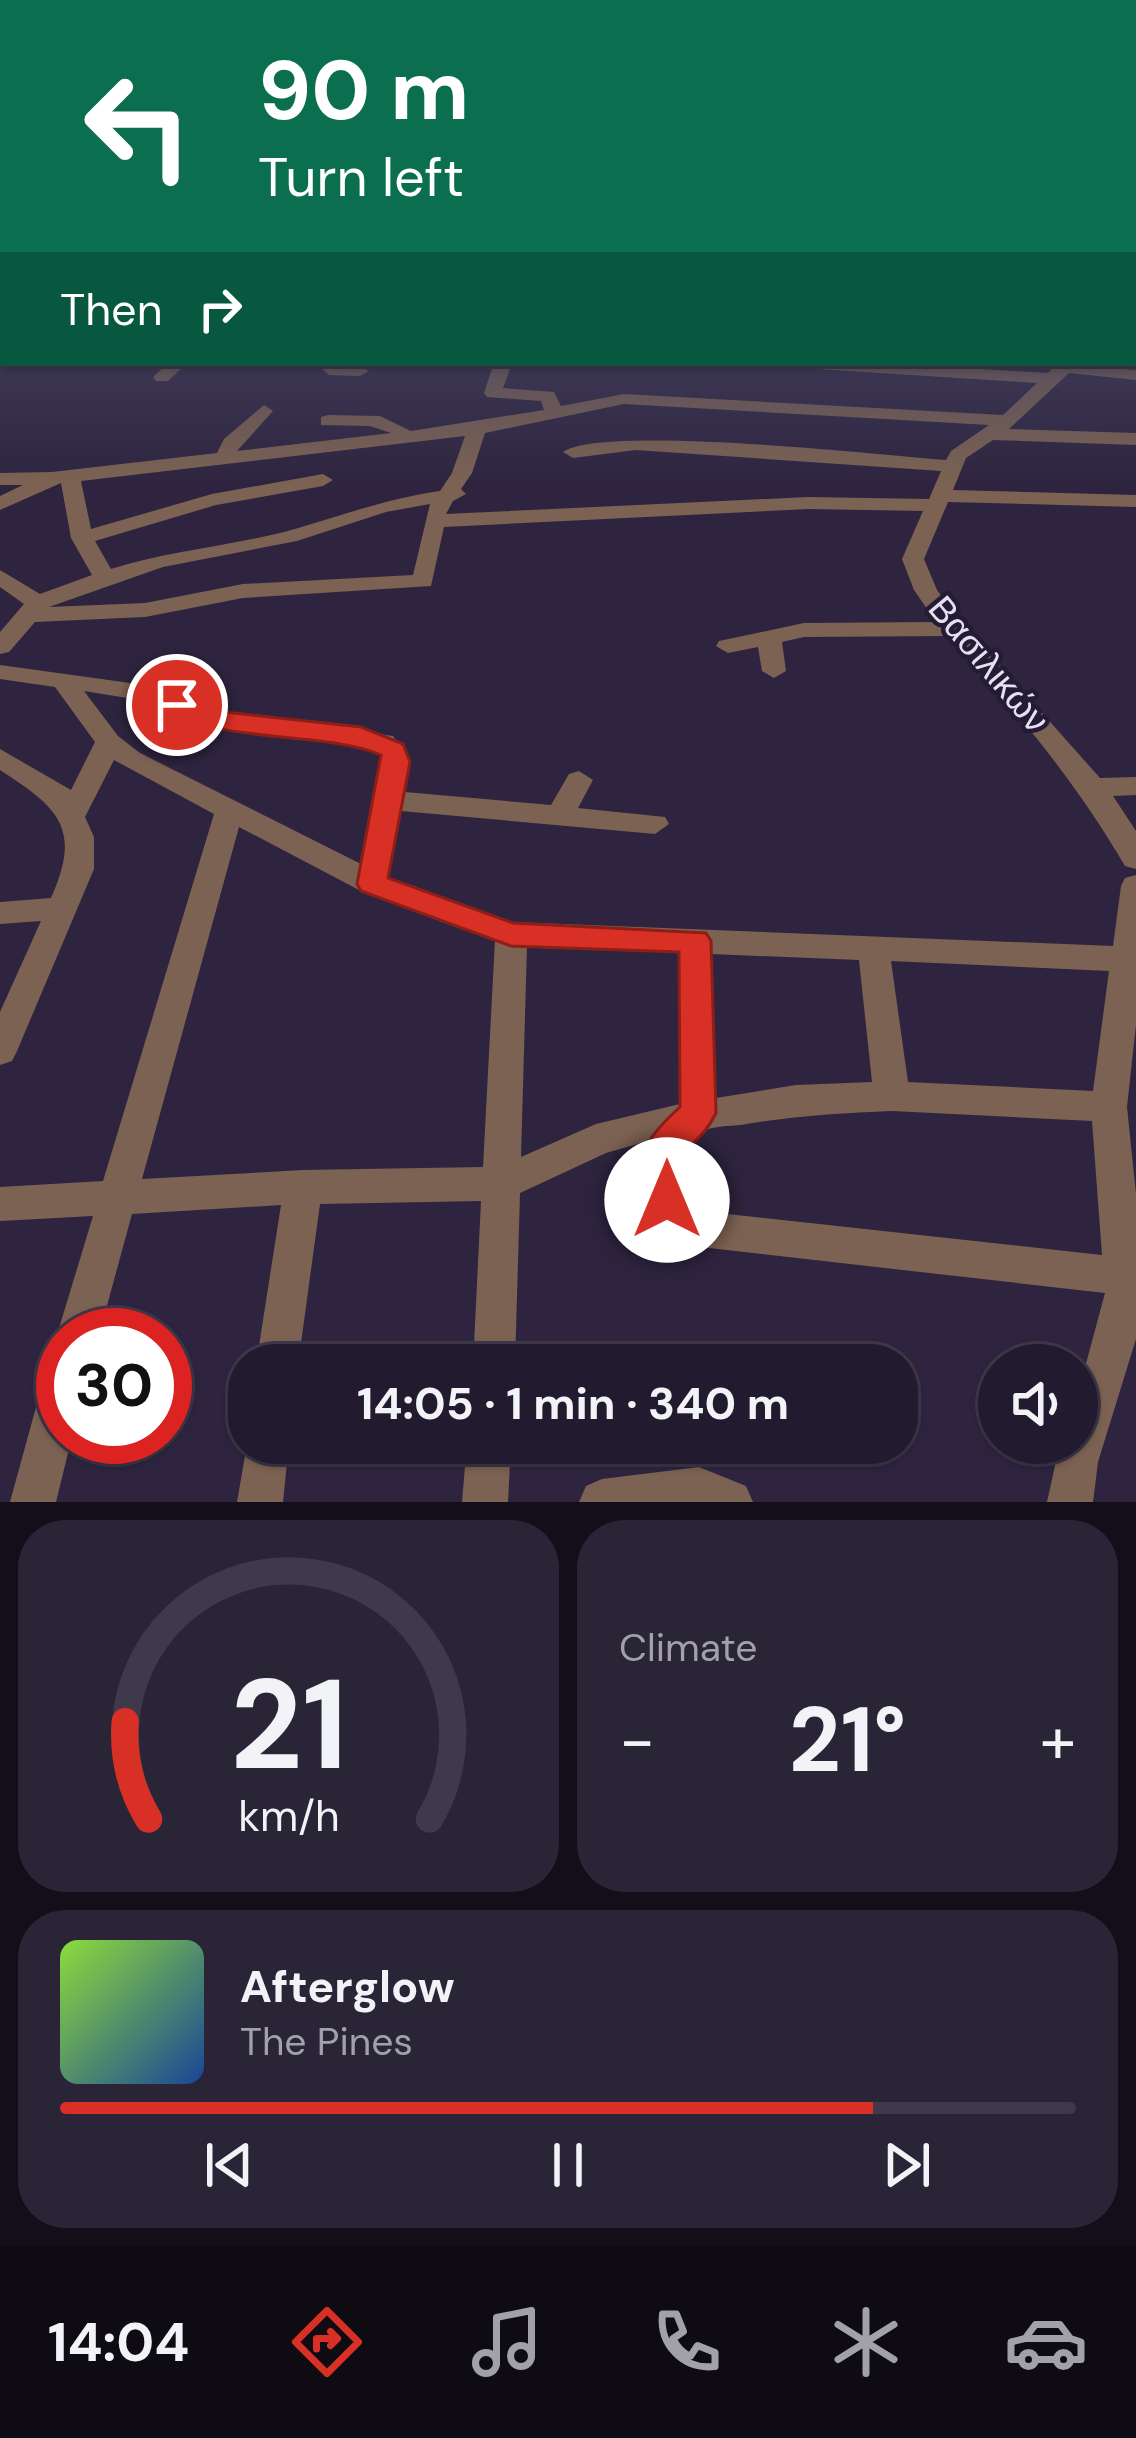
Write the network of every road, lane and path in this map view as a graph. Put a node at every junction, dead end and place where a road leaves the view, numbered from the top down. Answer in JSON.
{"nodes":[{"id":1,"x":175,"y":366,"type":"edge"},
{"id":2,"x":327,"y":366,"type":"edge"},
{"id":3,"x":502,"y":366,"type":"edge"},
{"id":4,"x":899,"y":366,"type":"edge"},
{"id":5,"x":1002,"y":369,"type":"edge"},
{"id":6,"x":1062,"y":370,"type":"edge"},
{"id":7,"x":1136,"y":375,"type":"edge"},
{"id":8,"x":162,"y":377,"type":"dead end"},
{"id":9,"x":356,"y":378,"type":"edge"},
{"id":10,"x":264,"y":411,"type":"dead end"},
{"id":11,"x":555,"y":414,"type":"junction"},
{"id":12,"x":328,"y":421,"type":"junction"},
{"id":13,"x":999,"y":427,"type":"junction"},
{"id":14,"x":476,"y":429,"type":"junction"},
{"id":15,"x":405,"y":436,"type":"junction"},
{"id":16,"x":1136,"y":439,"type":"edge"},
{"id":17,"x":573,"y":452,"type":"dead end"},
{"id":18,"x":321,"y":456,"type":"junction"},
{"id":19,"x":224,"y":457,"type":"junction"},
{"id":20,"x":951,"y":466,"type":"junction"},
{"id":21,"x":61,"y":477,"type":"junction"},
{"id":22,"x":0,"y":479,"type":"edge"},
{"id":23,"x":450,"y":494,"type":"junction"},
{"id":24,"x":940,"y":500,"type":"junction"},
{"id":25,"x":1136,"y":501,"type":"edge"},
{"id":26,"x":0,"y":504,"type":"edge"},
{"id":27,"x":435,"y":521,"type":"junction"},
{"id":28,"x":297,"y":535,"type":"junction"},
{"id":29,"x":82,"y":538,"type":"junction"},
{"id":30,"x":0,"y":577,"type":"edge"},
{"id":31,"x":105,"y":578,"type":"junction"},
{"id":32,"x":31,"y":609,"type":"junction"},
{"id":33,"x":957,"y":629,"type":"junction"},
{"id":34,"x":769,"y":637,"type":"junction"},
{"id":35,"x":728,"y":646,"type":"dead end"},
{"id":36,"x":0,"y":647,"type":"edge"},
{"id":37,"x":774,"y":671,"type":"dead end"},
{"id":38,"x":0,"y":672,"type":"edge"},
{"id":39,"x":63,"y":680,"type":"junction"},
{"id":40,"x":110,"y":742,"type":"junction"},
{"id":41,"x":0,"y":758,"type":"edge"},
{"id":42,"x":579,"y":780,"type":"dead end"},
{"id":43,"x":1136,"y":786,"type":"edge"},
{"id":44,"x":1091,"y":787,"type":"junction"},
{"id":45,"x":388,"y":800,"type":"junction"},
{"id":46,"x":228,"y":813,"type":"junction"},
{"id":47,"x":560,"y":815,"type":"junction"},
{"id":48,"x":71,"y":817,"type":"junction"},
{"id":49,"x":655,"y":824,"type":"dead end"},
{"id":50,"x":1136,"y":860,"type":"edge"},
{"id":51,"x":372,"y":884,"type":"junction"},
{"id":52,"x":1136,"y":886,"type":"edge"},
{"id":53,"x":62,"y":908,"type":"junction"},
{"id":54,"x":0,"y":913,"type":"edge"},
{"id":55,"x":511,"y":934,"type":"junction"},
{"id":56,"x":695,"y":941,"type":"junction"},
{"id":57,"x":873,"y":946,"type":"junction"},
{"id":58,"x":1125,"y":959,"type":"junction"},
{"id":59,"x":1128,"y":1027,"type":"edge"},
{"id":60,"x":0,"y":1050,"type":"edge"},
{"id":61,"x":892,"y":1096,"type":"junction"},
{"id":62,"x":1109,"y":1107,"type":"junction"},
{"id":63,"x":698,"y":1113,"type":"junction"},
{"id":64,"x":501,"y":1184,"type":"junction"},
{"id":65,"x":303,"y":1187,"type":"junction"},
{"id":66,"x":114,"y":1200,"type":"junction"},
{"id":67,"x":0,"y":1204,"type":"edge"},
{"id":68,"x":1129,"y":1290,"type":"edge"},
{"id":69,"x":85,"y":1308,"type":"edge"},
{"id":70,"x":280,"y":1344,"type":"edge"},
{"id":71,"x":495,"y":1344,"type":"edge"},
{"id":72,"x":43,"y":1464,"type":"edge"},
{"id":73,"x":265,"y":1464,"type":"edge"},
{"id":74,"x":488,"y":1464,"type":"edge"},
{"id":75,"x":33,"y":1502,"type":"edge"},
{"id":76,"x":260,"y":1502,"type":"edge"},
{"id":77,"x":485,"y":1502,"type":"edge"},
{"id":78,"x":602,"y":1502,"type":"edge"},
{"id":79,"x":730,"y":1502,"type":"edge"},
{"id":80,"x":1070,"y":1502,"type":"edge"}],
"edges":[{"from":1,"to":8,"type":"street"},
{"from":2,"to":9,"type":"street"},
{"from":3,"to":11,"type":"street"},
{"from":4,"to":5,"type":"street"},
{"from":5,"to":6,"type":"street"},
{"from":6,"to":7,"type":"street"},
{"from":6,"to":13,"type":"street"},
{"from":9,"to":12,"type":"street"},
{"from":10,"to":19,"type":"street"},
{"from":11,"to":13,"type":"street"},
{"from":11,"to":14,"type":"street"},
{"from":12,"to":15,"type":"street"},
{"from":12,"to":18,"type":"street"},
{"from":13,"to":16,"type":"street"},
{"from":13,"to":20,"type":"street"},
{"from":14,"to":15,"type":"street"},
{"from":14,"to":23,"type":"street"},
{"from":15,"to":18,"type":"street"},
{"from":17,"to":20,"type":"street"},
{"from":18,"to":19,"type":"street"},
{"from":18,"to":28,"type":"street"},
{"from":18,"to":29,"type":"street"},
{"from":19,"to":21,"type":"street"},
{"from":20,"to":24,"type":"street","name":"Βασιλικών"},
{"from":21,"to":22,"type":"street"},
{"from":21,"to":26,"type":"street"},
{"from":21,"to":29,"type":"street"},
{"from":23,"to":27,"type":"street"},
{"from":23,"to":28,"type":"street"},
{"from":24,"to":25,"type":"street"},
{"from":24,"to":27,"type":"street"},
{"from":24,"to":33,"type":"street","name":"Βασιλικών"},
{"from":27,"to":32,"type":"street"},
{"from":28,"to":31,"type":"street"},
{"from":29,"to":31,"type":"street"},
{"from":30,"to":32,"type":"street"},
{"from":31,"to":32,"type":"street"},
{"from":32,"to":36,"type":"street"},
{"from":33,"to":34,"type":"street"},
{"from":33,"to":44,"type":"street","name":"Βασιλικών"},
{"from":34,"to":35,"type":"street"},
{"from":34,"to":37,"type":"street"},
{"from":38,"to":39,"type":"street"},
{"from":39,"to":40,"type":"street"},
{"from":39,"to":45,"type":"street"},
{"from":40,"to":46,"type":"street"},
{"from":40,"to":48,"type":"street"},
{"from":41,"to":48,"type":"street"},
{"from":42,"to":47,"type":"street"},
{"from":43,"to":44,"type":"street"},
{"from":44,"to":50,"type":"street","name":"Βασιλικών"},
{"from":45,"to":47,"type":"street"},
{"from":45,"to":51,"type":"street"},
{"from":46,"to":51,"type":"street"},
{"from":46,"to":66,"type":"street"},
{"from":47,"to":49,"type":"street"},
{"from":48,"to":53,"type":"street"},
{"from":51,"to":55,"type":"street"},
{"from":52,"to":58,"type":"street"},
{"from":53,"to":54,"type":"street"},
{"from":53,"to":60,"type":"street"},
{"from":55,"to":56,"type":"street"},
{"from":55,"to":64,"type":"street"},
{"from":56,"to":57,"type":"street"},
{"from":56,"to":63,"type":"street"},
{"from":57,"to":58,"type":"street"},
{"from":57,"to":61,"type":"street"},
{"from":58,"to":59,"type":"street"},
{"from":59,"to":62,"type":"street"},
{"from":61,"to":62,"type":"street"},
{"from":61,"to":63,"type":"street"},
{"from":62,"to":68,"type":"street"},
{"from":63,"to":64,"type":"street"},
{"from":63,"to":68,"type":"street"},
{"from":64,"to":65,"type":"street"},
{"from":64,"to":71,"type":"street"},
{"from":65,"to":66,"type":"street"},
{"from":65,"to":70,"type":"street"},
{"from":66,"to":67,"type":"street"},
{"from":66,"to":69,"type":"street"},
{"from":68,"to":80,"type":"street"},
{"from":72,"to":75,"type":"street"},
{"from":73,"to":76,"type":"street"},
{"from":74,"to":77,"type":"street"},
{"from":78,"to":79,"type":"street"}]}
